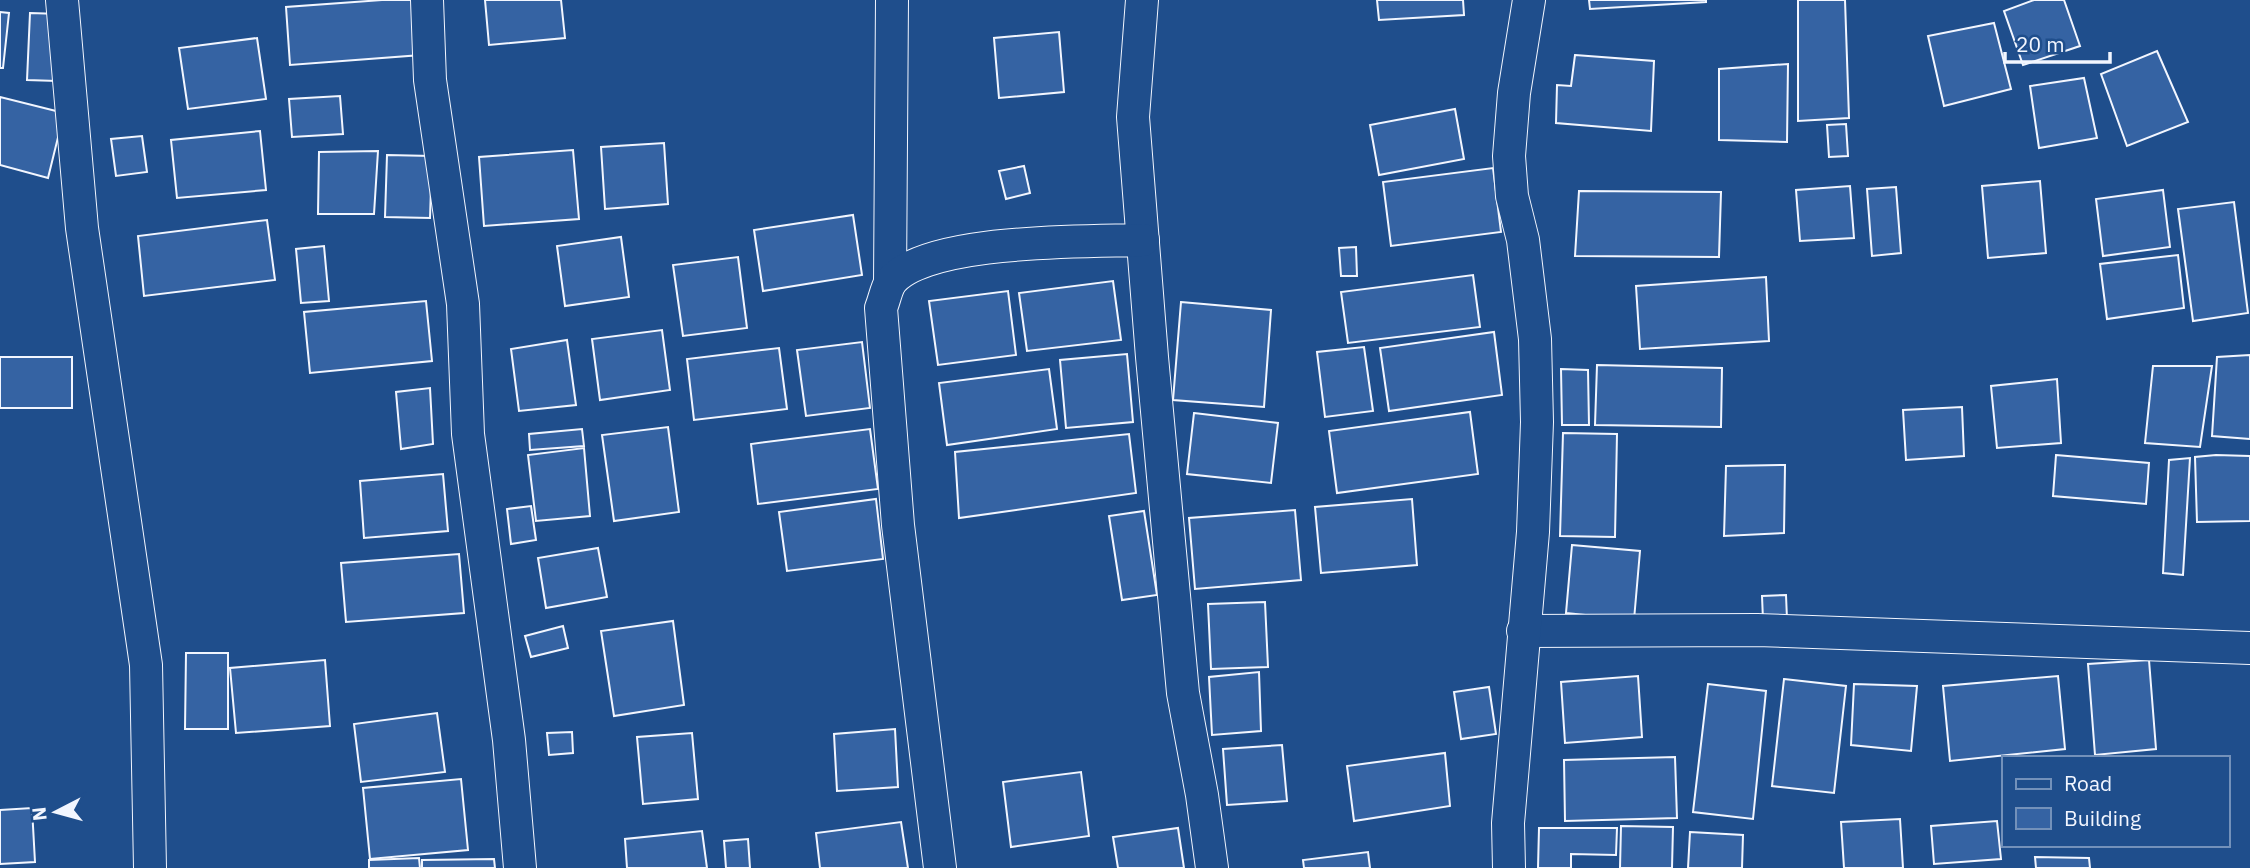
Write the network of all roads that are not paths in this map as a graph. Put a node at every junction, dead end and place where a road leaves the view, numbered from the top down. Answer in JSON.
{"nodes":[{"id":1,"x":62,"y":0,"type":"edge"},
{"id":2,"x":427,"y":0,"type":"edge"},
{"id":3,"x":892,"y":0,"type":"edge"},
{"id":4,"x":1142,"y":0,"type":"edge"},
{"id":5,"x":1529,"y":0,"type":"edge"},
{"id":6,"x":1143,"y":240,"type":"junction"},
{"id":7,"x":890,"y":283,"type":"junction"},
{"id":8,"x":1523,"y":631,"type":"junction"},
{"id":9,"x":2250,"y":648,"type":"edge"},
{"id":10,"x":149,"y":868,"type":"edge"},
{"id":11,"x":520,"y":868,"type":"edge"},
{"id":12,"x":940,"y":868,"type":"edge"},
{"id":13,"x":1212,"y":868,"type":"edge"},
{"id":14,"x":1509,"y":868,"type":"edge"}],
"edges":[{"from":1,"to":10,"type":"street"},
{"from":2,"to":11,"type":"street"},
{"from":3,"to":7,"type":"street"},
{"from":4,"to":6,"type":"street"},
{"from":5,"to":8,"type":"street"},
{"from":6,"to":7,"type":"street"},
{"from":6,"to":13,"type":"street"},
{"from":7,"to":12,"type":"street"},
{"from":8,"to":9,"type":"street"},
{"from":8,"to":14,"type":"street"}]}
